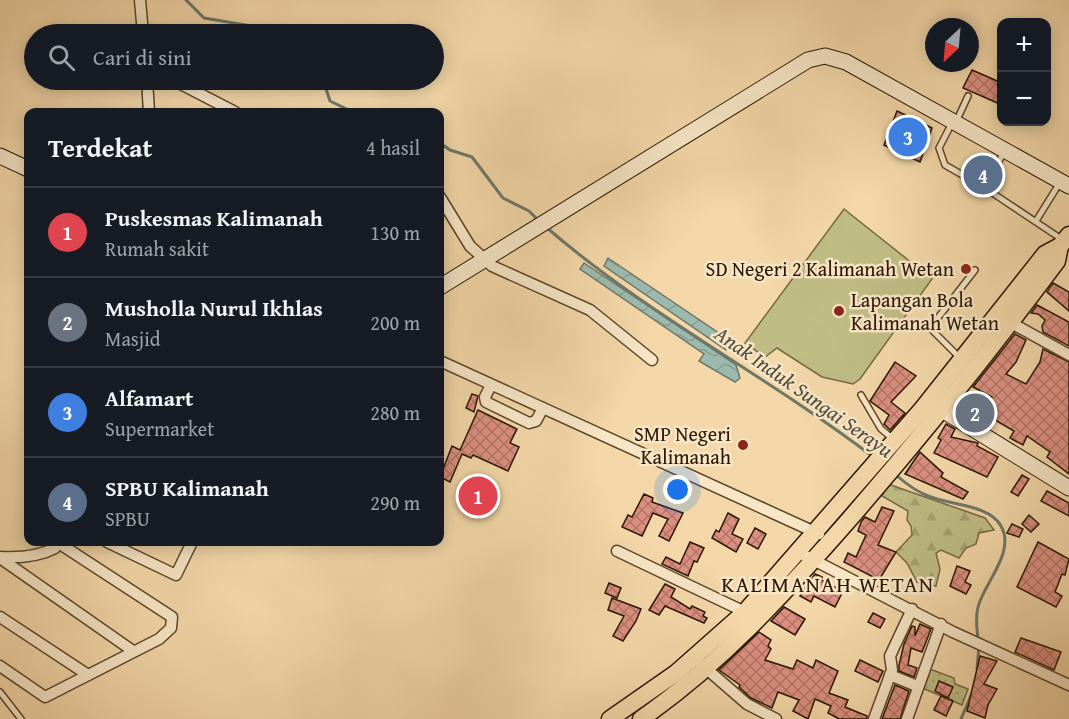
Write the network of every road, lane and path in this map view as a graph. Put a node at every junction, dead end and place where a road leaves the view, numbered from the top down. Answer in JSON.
{"nodes":[{"id":1,"x":140,"y":0,"type":"edge"},
{"id":2,"x":142,"y":24,"type":"edge"},
{"id":3,"x":148,"y":90,"type":"edge"},
{"id":4,"x":192,"y":90,"type":"edge"},
{"id":5,"x":968,"y":96,"type":"dead end"},
{"id":6,"x":149,"y":108,"type":"edge"},
{"id":7,"x":227,"y":108,"type":"edge"},
{"id":8,"x":954,"y":123,"type":"junction"},
{"id":9,"x":1005,"y":151,"type":"junction"},
{"id":10,"x":0,"y":156,"type":"edge"},
{"id":11,"x":24,"y":167,"type":"edge"},
{"id":12,"x":1065,"y":183,"type":"edge"},
{"id":13,"x":985,"y":188,"type":"junction"},
{"id":14,"x":444,"y":204,"type":"edge"},
{"id":15,"x":1036,"y":221,"type":"junction"},
{"id":16,"x":1064,"y":240,"type":"edge"},
{"id":17,"x":483,"y":258,"type":"junction"},
{"id":18,"x":975,"y":270,"type":"dead end"},
{"id":19,"x":444,"y":284,"type":"edge"},
{"id":20,"x":1004,"y":319,"type":"junction"},
{"id":21,"x":1069,"y":355,"type":"edge"},
{"id":22,"x":652,"y":360,"type":"dead end"},
{"id":23,"x":962,"y":360,"type":"junction"},
{"id":24,"x":444,"y":363,"type":"edge"},
{"id":25,"x":491,"y":385,"type":"junction"},
{"id":26,"x":861,"y":395,"type":"dead end"},
{"id":27,"x":935,"y":406,"type":"junction"},
{"id":28,"x":543,"y":408,"type":"junction"},
{"id":29,"x":891,"y":446,"type":"junction"},
{"id":30,"x":1069,"y":488,"type":"edge"},
{"id":31,"x":815,"y":532,"type":"junction"},
{"id":32,"x":831,"y":541,"type":"junction"},
{"id":33,"x":56,"y":546,"type":"edge"},
{"id":34,"x":63,"y":546,"type":"edge"},
{"id":35,"x":115,"y":546,"type":"edge"},
{"id":36,"x":190,"y":546,"type":"edge"},
{"id":37,"x":617,"y":551,"type":"dead end"},
{"id":38,"x":798,"y":552,"type":"junction"},
{"id":39,"x":0,"y":558,"type":"edge"},
{"id":40,"x":814,"y":560,"type":"junction"},
{"id":41,"x":912,"y":609,"type":"junction"},
{"id":42,"x":745,"y":612,"type":"junction"},
{"id":43,"x":0,"y":617,"type":"edge"},
{"id":44,"x":941,"y":624,"type":"junction"},
{"id":45,"x":133,"y":651,"type":"junction"},
{"id":46,"x":700,"y":663,"type":"junction"},
{"id":47,"x":0,"y":666,"type":"edge"},
{"id":48,"x":88,"y":675,"type":"junction"},
{"id":49,"x":890,"y":675,"type":"junction"},
{"id":50,"x":1069,"y":685,"type":"edge"},
{"id":51,"x":916,"y":686,"type":"junction"},
{"id":52,"x":0,"y":692,"type":"edge"},
{"id":53,"x":21,"y":719,"type":"edge"},
{"id":54,"x":610,"y":719,"type":"edge"},
{"id":55,"x":641,"y":719,"type":"edge"},
{"id":56,"x":776,"y":719,"type":"edge"},
{"id":57,"x":874,"y":719,"type":"edge"},
{"id":58,"x":907,"y":719,"type":"edge"}],
"edges":[{"from":1,"to":2,"type":"street"},
{"from":3,"to":6,"type":"street"},
{"from":4,"to":7,"type":"street"},
{"from":5,"to":8,"type":"lane"},
{"from":8,"to":9,"type":"street"},
{"from":8,"to":13,"type":"lane"},
{"from":8,"to":17,"type":"street"},
{"from":9,"to":12,"type":"street"},
{"from":9,"to":13,"type":"lane"},
{"from":10,"to":11,"type":"street"},
{"from":12,"to":15,"type":"lane"},
{"from":13,"to":15,"type":"lane"},
{"from":14,"to":17,"type":"street"},
{"from":15,"to":16,"type":"lane"},
{"from":16,"to":20,"type":"main road"},
{"from":17,"to":19,"type":"street"},
{"from":17,"to":22,"type":"street"},
{"from":18,"to":23,"type":"lane"},
{"from":20,"to":21,"type":"street"},
{"from":20,"to":23,"type":"main road"},
{"from":20,"to":27,"type":"main road"},
{"from":23,"to":27,"type":"main road"},
{"from":24,"to":25,"type":"street"},
{"from":25,"to":28,"type":"street"},
{"from":25,"to":28,"type":"street"},
{"from":26,"to":29,"type":"lane"},
{"from":27,"to":29,"type":"main road"},
{"from":27,"to":30,"type":"street"},
{"from":27,"to":32,"type":"main road"},
{"from":28,"to":31,"type":"street"},
{"from":29,"to":31,"type":"main road"},
{"from":31,"to":32,"type":"street"},
{"from":31,"to":38,"type":"main road"},
{"from":32,"to":40,"type":"main road"},
{"from":33,"to":39,"type":"street"},
{"from":34,"to":45,"type":"street"},
{"from":35,"to":36,"type":"street"},
{"from":37,"to":42,"type":"street"},
{"from":38,"to":40,"type":"street"},
{"from":38,"to":42,"type":"main road"},
{"from":39,"to":45,"type":"street"},
{"from":40,"to":41,"type":"street"},
{"from":40,"to":46,"type":"main road"},
{"from":41,"to":44,"type":"street"},
{"from":41,"to":49,"type":"street"},
{"from":42,"to":46,"type":"main road"},
{"from":43,"to":48,"type":"street"},
{"from":44,"to":50,"type":"street"},
{"from":44,"to":51,"type":"street"},
{"from":45,"to":48,"type":"street"},
{"from":46,"to":54,"type":"main road"},
{"from":46,"to":55,"type":"main road"},
{"from":46,"to":56,"type":"street"},
{"from":47,"to":48,"type":"street"},
{"from":49,"to":51,"type":"street"},
{"from":49,"to":57,"type":"street"},
{"from":51,"to":58,"type":"street"},
{"from":52,"to":53,"type":"lane"}]}
